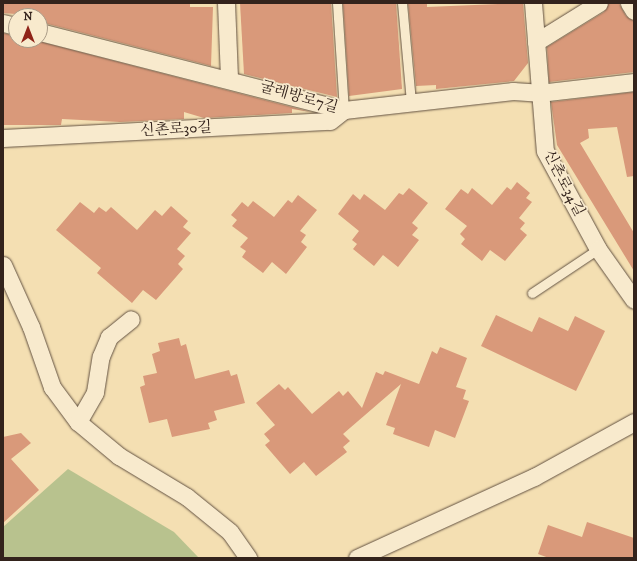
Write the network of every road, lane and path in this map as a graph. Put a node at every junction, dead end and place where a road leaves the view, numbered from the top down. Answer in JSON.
{"nodes":[{"id":1,"x":226,"y":3,"type":"edge"},
{"id":2,"x":337,"y":3,"type":"edge"},
{"id":3,"x":402,"y":3,"type":"edge"},
{"id":4,"x":533,"y":3,"type":"edge"},
{"id":5,"x":599,"y":3,"type":"edge"},
{"id":6,"x":629,"y":3,"type":"edge"},
{"id":7,"x":634,"y":12,"type":"edge"},
{"id":8,"x":48,"y":34,"type":"edge"},
{"id":9,"x":536,"y":42,"type":"junction"},
{"id":10,"x":229,"y":78,"type":"junction"},
{"id":11,"x":634,"y":82,"type":"edge"},
{"id":12,"x":539,"y":93,"type":"junction"},
{"id":13,"x":411,"y":101,"type":"junction"},
{"id":14,"x":344,"y":110,"type":"junction"},
{"id":15,"x":3,"y":138,"type":"edge"},
{"id":16,"x":598,"y":249,"type":"junction"},
{"id":17,"x":3,"y":265,"type":"edge"},
{"id":18,"x":532,"y":293,"type":"dead end"},
{"id":19,"x":634,"y":300,"type":"edge"},
{"id":20,"x":131,"y":319,"type":"dead end"},
{"id":21,"x":78,"y":422,"type":"junction"},
{"id":22,"x":634,"y":422,"type":"edge"},
{"id":23,"x":248,"y":558,"type":"edge"},
{"id":24,"x":357,"y":558,"type":"edge"}],
"edges":[{"from":1,"to":10,"type":"street"},
{"from":2,"to":14,"type":"lane"},
{"from":3,"to":13,"type":"lane"},
{"from":4,"to":9,"type":"street","name":"신촌로34길"},
{"from":5,"to":9,"type":"street"},
{"from":6,"to":7,"type":"street"},
{"from":8,"to":10,"type":"street","name":"굴레방로7길"},
{"from":9,"to":12,"type":"street","name":"신촌로34길"},
{"from":10,"to":14,"type":"street","name":"굴레방로7길"},
{"from":11,"to":12,"type":"street","name":"굴레방로7길"},
{"from":12,"to":13,"type":"street","name":"굴레방로7길"},
{"from":12,"to":16,"type":"street","name":"신촌로34길"},
{"from":13,"to":14,"type":"street","name":"굴레방로7길"},
{"from":14,"to":15,"type":"street","name":"신촌로30길"},
{"from":16,"to":18,"type":"lane"},
{"from":16,"to":19,"type":"street","name":"신촌로34길"},
{"from":17,"to":21,"type":"street"},
{"from":20,"to":21,"type":"street"},
{"from":21,"to":23,"type":"street"},
{"from":22,"to":24,"type":"street"}]}
